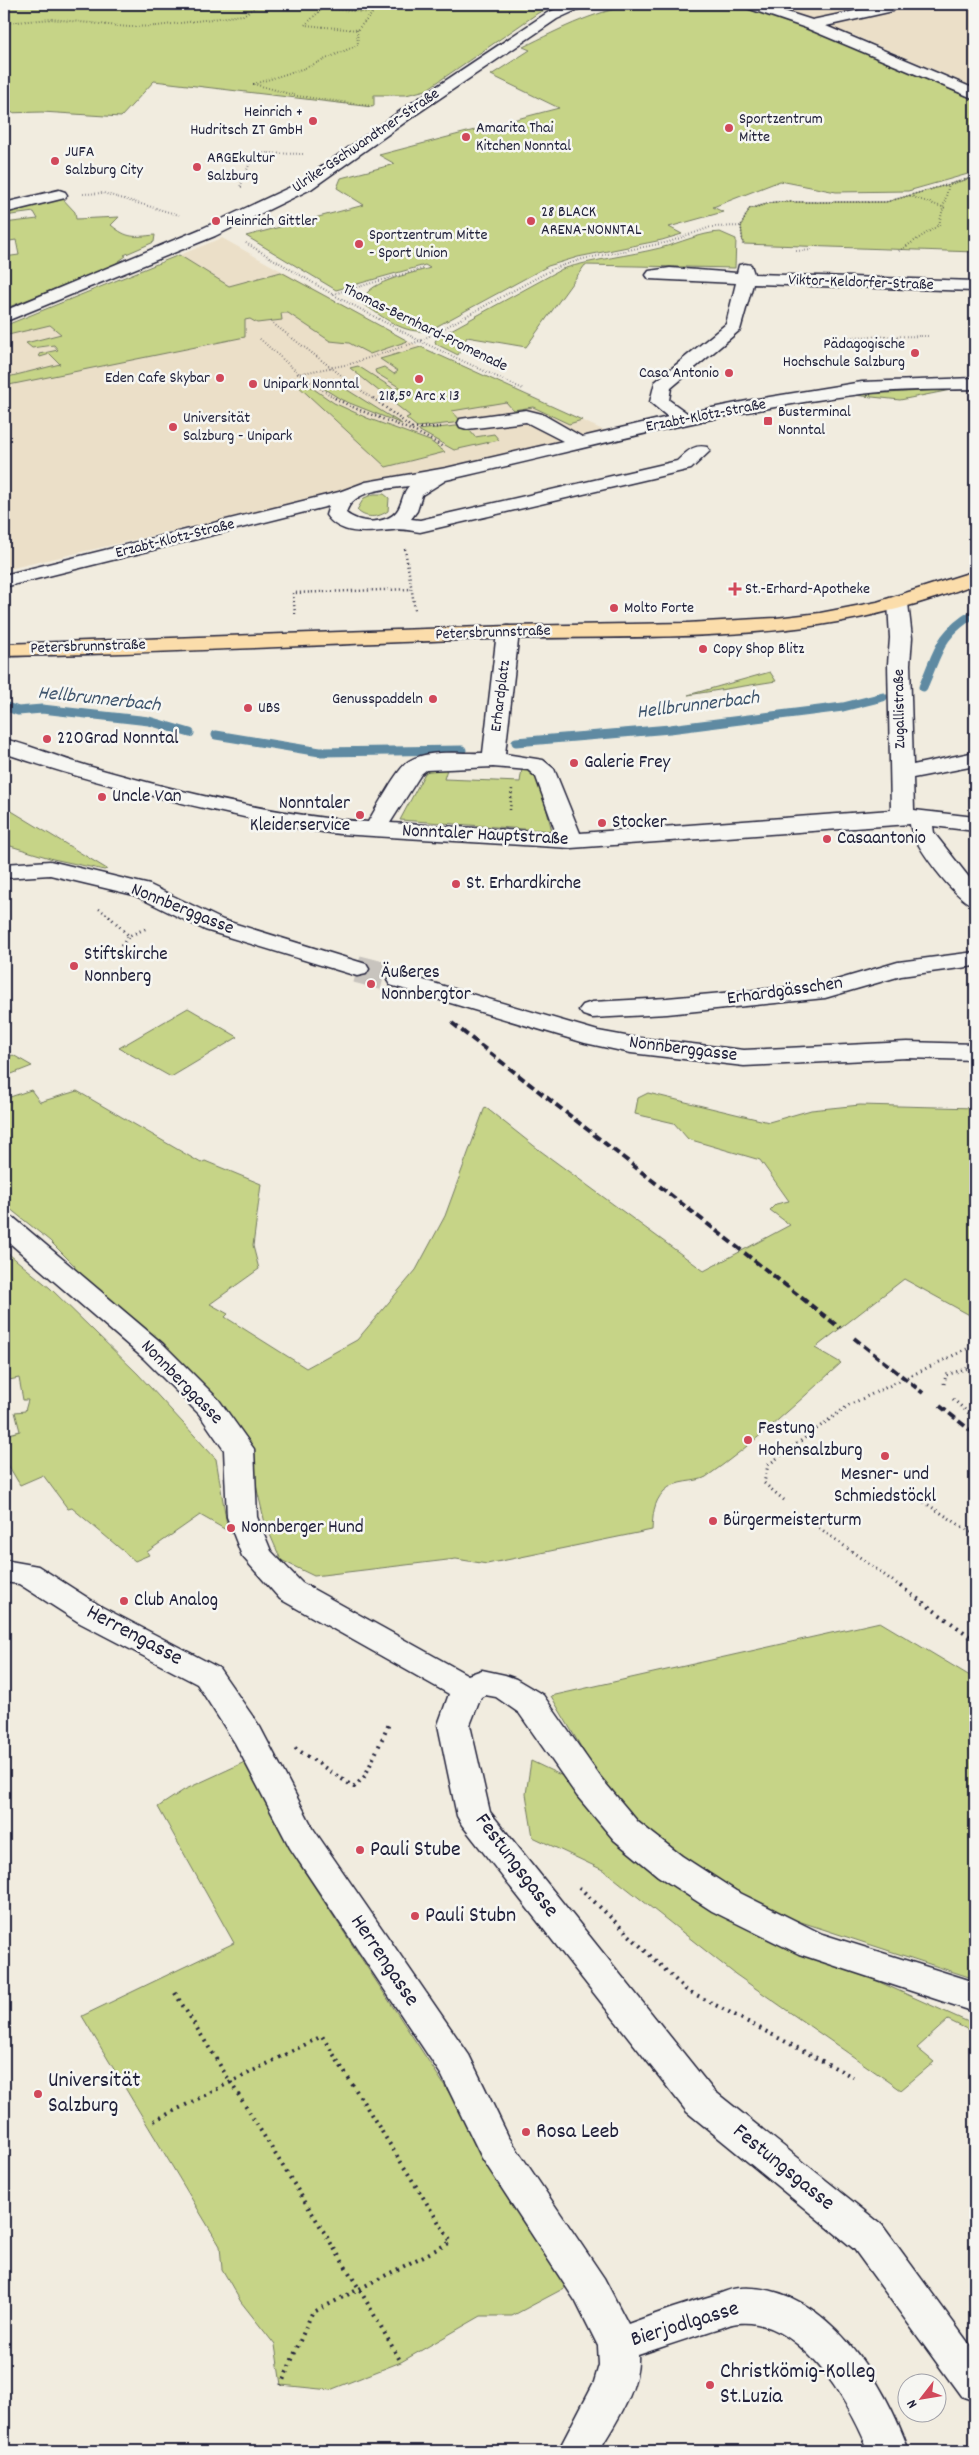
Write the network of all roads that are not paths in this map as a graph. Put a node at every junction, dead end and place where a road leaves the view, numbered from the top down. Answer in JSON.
{"nodes":[{"id":1,"x":579,"y":4,"type":"edge"},
{"id":2,"x":592,"y":4,"type":"edge"},
{"id":3,"x":749,"y":4,"type":"edge"},
{"id":4,"x":888,"y":8,"type":"dead end"},
{"id":5,"x":811,"y":26,"type":"junction"},
{"id":6,"x":908,"y":48,"type":"dead end"},
{"id":7,"x":882,"y":55,"type":"junction"},
{"id":8,"x":975,"y":94,"type":"edge"},
{"id":9,"x":59,"y":195,"type":"road end"},
{"id":10,"x":4,"y":208,"type":"edge"},
{"id":11,"x":746,"y":274,"type":"junction"},
{"id":12,"x":655,"y":275,"type":"dead end"},
{"id":13,"x":975,"y":286,"type":"edge"},
{"id":14,"x":4,"y":316,"type":"edge"},
{"id":15,"x":975,"y":384,"type":"edge"},
{"id":16,"x":685,"y":420,"type":"junction"},
{"id":17,"x":467,"y":423,"type":"road end"},
{"id":18,"x":580,"y":443,"type":"junction"},
{"id":19,"x":700,"y":451,"type":"dead end"},
{"id":20,"x":440,"y":475,"type":"junction"},
{"id":21,"x":346,"y":496,"type":"junction"},
{"id":22,"x":391,"y":523,"type":"junction"},
{"id":23,"x":975,"y":577,"type":"edge"},
{"id":24,"x":4,"y":580,"type":"edge"},
{"id":25,"x":898,"y":602,"type":"junction"},
{"id":26,"x":508,"y":632,"type":"junction"},
{"id":27,"x":4,"y":650,"type":"edge"},
{"id":28,"x":4,"y":746,"type":"edge"},
{"id":29,"x":975,"y":759,"type":"edge"},
{"id":30,"x":493,"y":760,"type":"junction"},
{"id":31,"x":902,"y":774,"type":"junction"},
{"id":32,"x":912,"y":817,"type":"junction"},
{"id":33,"x":975,"y":824,"type":"edge"},
{"id":34,"x":375,"y":830,"type":"junction"},
{"id":35,"x":571,"y":841,"type":"junction"},
{"id":36,"x":4,"y":871,"type":"edge"},
{"id":37,"x":975,"y":898,"type":"edge"},
{"id":38,"x":975,"y":959,"type":"edge"},
{"id":39,"x":357,"y":969,"type":"tunnel mouth"},
{"id":40,"x":399,"y":980,"type":"tunnel mouth"},
{"id":41,"x":592,"y":1010,"type":"dead end"},
{"id":42,"x":975,"y":1052,"type":"edge"},
{"id":43,"x":4,"y":1224,"type":"edge"},
{"id":44,"x":4,"y":1571,"type":"edge"},
{"id":45,"x":467,"y":1689,"type":"junction"},
{"id":46,"x":975,"y":1997,"type":"edge"},
{"id":47,"x":618,"y":2346,"type":"junction"},
{"id":48,"x":975,"y":2383,"type":"edge"},
{"id":49,"x":578,"y":2451,"type":"edge"},
{"id":50,"x":890,"y":2451,"type":"edge"}],
"edges":[{"from":1,"to":2,"type":"street","name":"Ulrike-Gschwandtner-Straße"},
{"from":1,"to":14,"type":"street","name":"Ulrike-Gschwandtner-Straße"},
{"from":3,"to":5,"type":"street"},
{"from":4,"to":5,"type":"street"},
{"from":5,"to":7,"type":"street"},
{"from":6,"to":7,"type":"street"},
{"from":7,"to":8,"type":"street"},
{"from":9,"to":10,"type":"street"},
{"from":11,"to":12,"type":"street","name":"Viktor-Keldorfer-Straße"},
{"from":11,"to":13,"type":"street","name":"Viktor-Keldorfer-Straße"},
{"from":11,"to":16,"type":"street"},
{"from":15,"to":16,"type":"street","name":"Erzabt-Klotz-Straße"},
{"from":16,"to":18,"type":"street","name":"Erzabt-Klotz-Straße"},
{"from":17,"to":18,"type":"street"},
{"from":18,"to":20,"type":"street","name":"Erzabt-Klotz-Straße"},
{"from":19,"to":22,"type":"street"},
{"from":20,"to":21,"type":"street","name":"Erzabt-Klotz-Straße"},
{"from":20,"to":22,"type":"street","name":"Erzabt-Klotz-Straße"},
{"from":21,"to":22,"type":"street"},
{"from":21,"to":24,"type":"street","name":"Erzabt-Klotz-Straße"},
{"from":23,"to":25,"type":"main road","name":"Petersbrunnstraße"},
{"from":25,"to":26,"type":"main road","name":"Petersbrunnstraße"},
{"from":25,"to":31,"type":"street","name":"Zugallistraße"},
{"from":26,"to":27,"type":"main road","name":"Petersbrunnstraße"},
{"from":26,"to":30,"type":"street","name":"Erhardplatz"},
{"from":28,"to":34,"type":"street","name":"Nonntaler Hauptstraße"},
{"from":29,"to":31,"type":"street"},
{"from":30,"to":34,"type":"street","name":"Erhardplatz"},
{"from":30,"to":35,"type":"street","name":"Erhardplatz"},
{"from":31,"to":32,"type":"street","name":"Zugallistraße"},
{"from":32,"to":33,"type":"street","name":"Nonntaler Hauptstraße"},
{"from":32,"to":35,"type":"street","name":"Nonntaler Hauptstraße"},
{"from":32,"to":37,"type":"street","name":"Zugallistraße"},
{"from":34,"to":35,"type":"street","name":"Nonntaler Hauptstraße"},
{"from":36,"to":39,"type":"street","name":"Nonnberggasse"},
{"from":38,"to":41,"type":"street","name":"Erhardgässchen"},
{"from":40,"to":42,"type":"street","name":"Nonnberggasse"},
{"from":43,"to":45,"type":"street","name":"Nonnberggasse"},
{"from":44,"to":47,"type":"street","name":"Herrengasse"},
{"from":45,"to":46,"type":"street"},
{"from":45,"to":48,"type":"street","name":"Festungsgasse"},
{"from":47,"to":49,"type":"street","name":"Herrengasse"},
{"from":47,"to":50,"type":"street","name":"Bierjodlgasse"}]}
